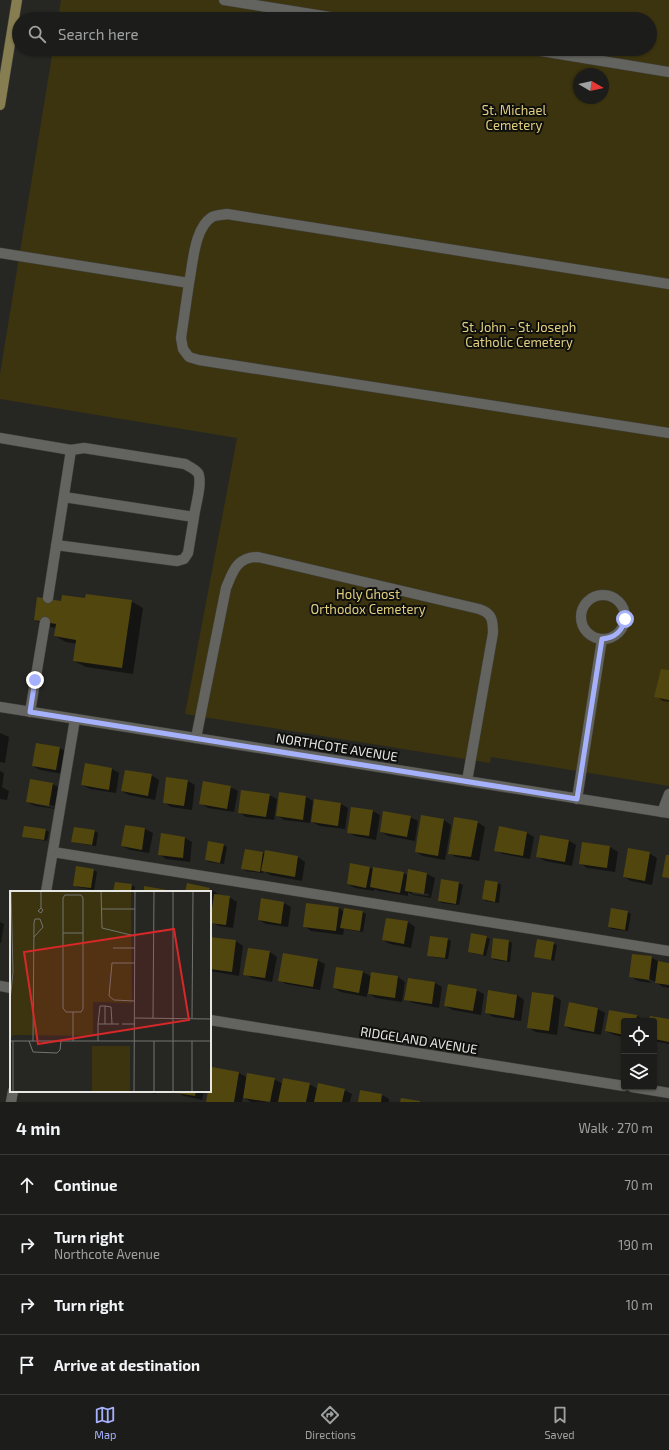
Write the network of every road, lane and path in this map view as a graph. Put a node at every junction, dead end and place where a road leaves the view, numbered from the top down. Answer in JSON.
{"nodes":[{"id":1,"x":17,"y":0,"type":"edge"},
{"id":2,"x":224,"y":0,"type":"edge"},
{"id":3,"x":15,"y":12,"type":"edge"},
{"id":4,"x":299,"y":12,"type":"edge"},
{"id":5,"x":12,"y":31,"type":"edge"},
{"id":6,"x":572,"y":56,"type":"edge"},
{"id":7,"x":669,"y":72,"type":"edge"},
{"id":8,"x":0,"y":105,"type":"edge"},
{"id":9,"x":0,"y":253,"type":"edge"},
{"id":10,"x":189,"y":283,"type":"junction"},
{"id":11,"x":669,"y":284,"type":"edge"},
{"id":12,"x":669,"y":433,"type":"edge"},
{"id":13,"x":0,"y":438,"type":"edge"},
{"id":14,"x":71,"y":450,"type":"junction"},
{"id":15,"x":64,"y":498,"type":"junction"},
{"id":16,"x":194,"y":517,"type":"junction"},
{"id":17,"x":56,"y":545,"type":"junction"},
{"id":18,"x":48,"y":598,"type":"dead end"},
{"id":19,"x":44,"y":622,"type":"dead end"},
{"id":20,"x":602,"y":639,"type":"junction"},
{"id":21,"x":0,"y":707,"type":"edge"},
{"id":22,"x":30,"y":712,"type":"junction"},
{"id":23,"x":75,"y":719,"type":"junction"},
{"id":24,"x":196,"y":738,"type":"junction"},
{"id":25,"x":467,"y":781,"type":"junction"},
{"id":26,"x":669,"y":794,"type":"edge"},
{"id":27,"x":577,"y":799,"type":"junction"},
{"id":28,"x":666,"y":813,"type":"edge"},
{"id":29,"x":53,"y":852,"type":"junction"},
{"id":30,"x":46,"y":891,"type":"edge"},
{"id":31,"x":669,"y":950,"type":"edge"},
{"id":32,"x":0,"y":986,"type":"edge"},
{"id":33,"x":10,"y":988,"type":"edge"},
{"id":34,"x":211,"y":1020,"type":"edge"},
{"id":35,"x":621,"y":1086,"type":"edge"},
{"id":36,"x":650,"y":1090,"type":"edge"},
{"id":37,"x":12,"y":1092,"type":"edge"},
{"id":38,"x":669,"y":1093,"type":"edge"},
{"id":39,"x":11,"y":1102,"type":"edge"}],
"edges":[{"from":1,"to":3,"type":"street"},
{"from":2,"to":4,"type":"street"},
{"from":5,"to":8,"type":"street"},
{"from":6,"to":7,"type":"street"},
{"from":9,"to":10,"type":"street"},
{"from":10,"to":11,"type":"street"},
{"from":10,"to":12,"type":"street"},
{"from":13,"to":14,"type":"street"},
{"from":14,"to":15,"type":"street"},
{"from":14,"to":16,"type":"street"},
{"from":15,"to":16,"type":"street"},
{"from":15,"to":17,"type":"street"},
{"from":16,"to":17,"type":"street"},
{"from":17,"to":18,"type":"street"},
{"from":19,"to":22,"type":"street"},
{"from":20,"to":20,"type":"street"},
{"from":20,"to":27,"type":"street"},
{"from":21,"to":22,"type":"street","name":"NORTHCOTE AVENUE"},
{"from":22,"to":23,"type":"street","name":"NORTHCOTE AVENUE"},
{"from":23,"to":24,"type":"street","name":"NORTHCOTE AVENUE"},
{"from":23,"to":29,"type":"street"},
{"from":24,"to":25,"type":"street","name":"NORTHCOTE AVENUE"},
{"from":24,"to":25,"type":"street"},
{"from":25,"to":27,"type":"street","name":"NORTHCOTE AVENUE"},
{"from":26,"to":28,"type":"street"},
{"from":27,"to":28,"type":"street","name":"NORTHCOTE AVENUE"},
{"from":29,"to":30,"type":"street"},
{"from":29,"to":31,"type":"street"},
{"from":32,"to":33,"type":"street"},
{"from":34,"to":35,"type":"street","name":"RIDGELAND AVENUE"},
{"from":36,"to":38,"type":"street"},
{"from":37,"to":39,"type":"street"}]}
